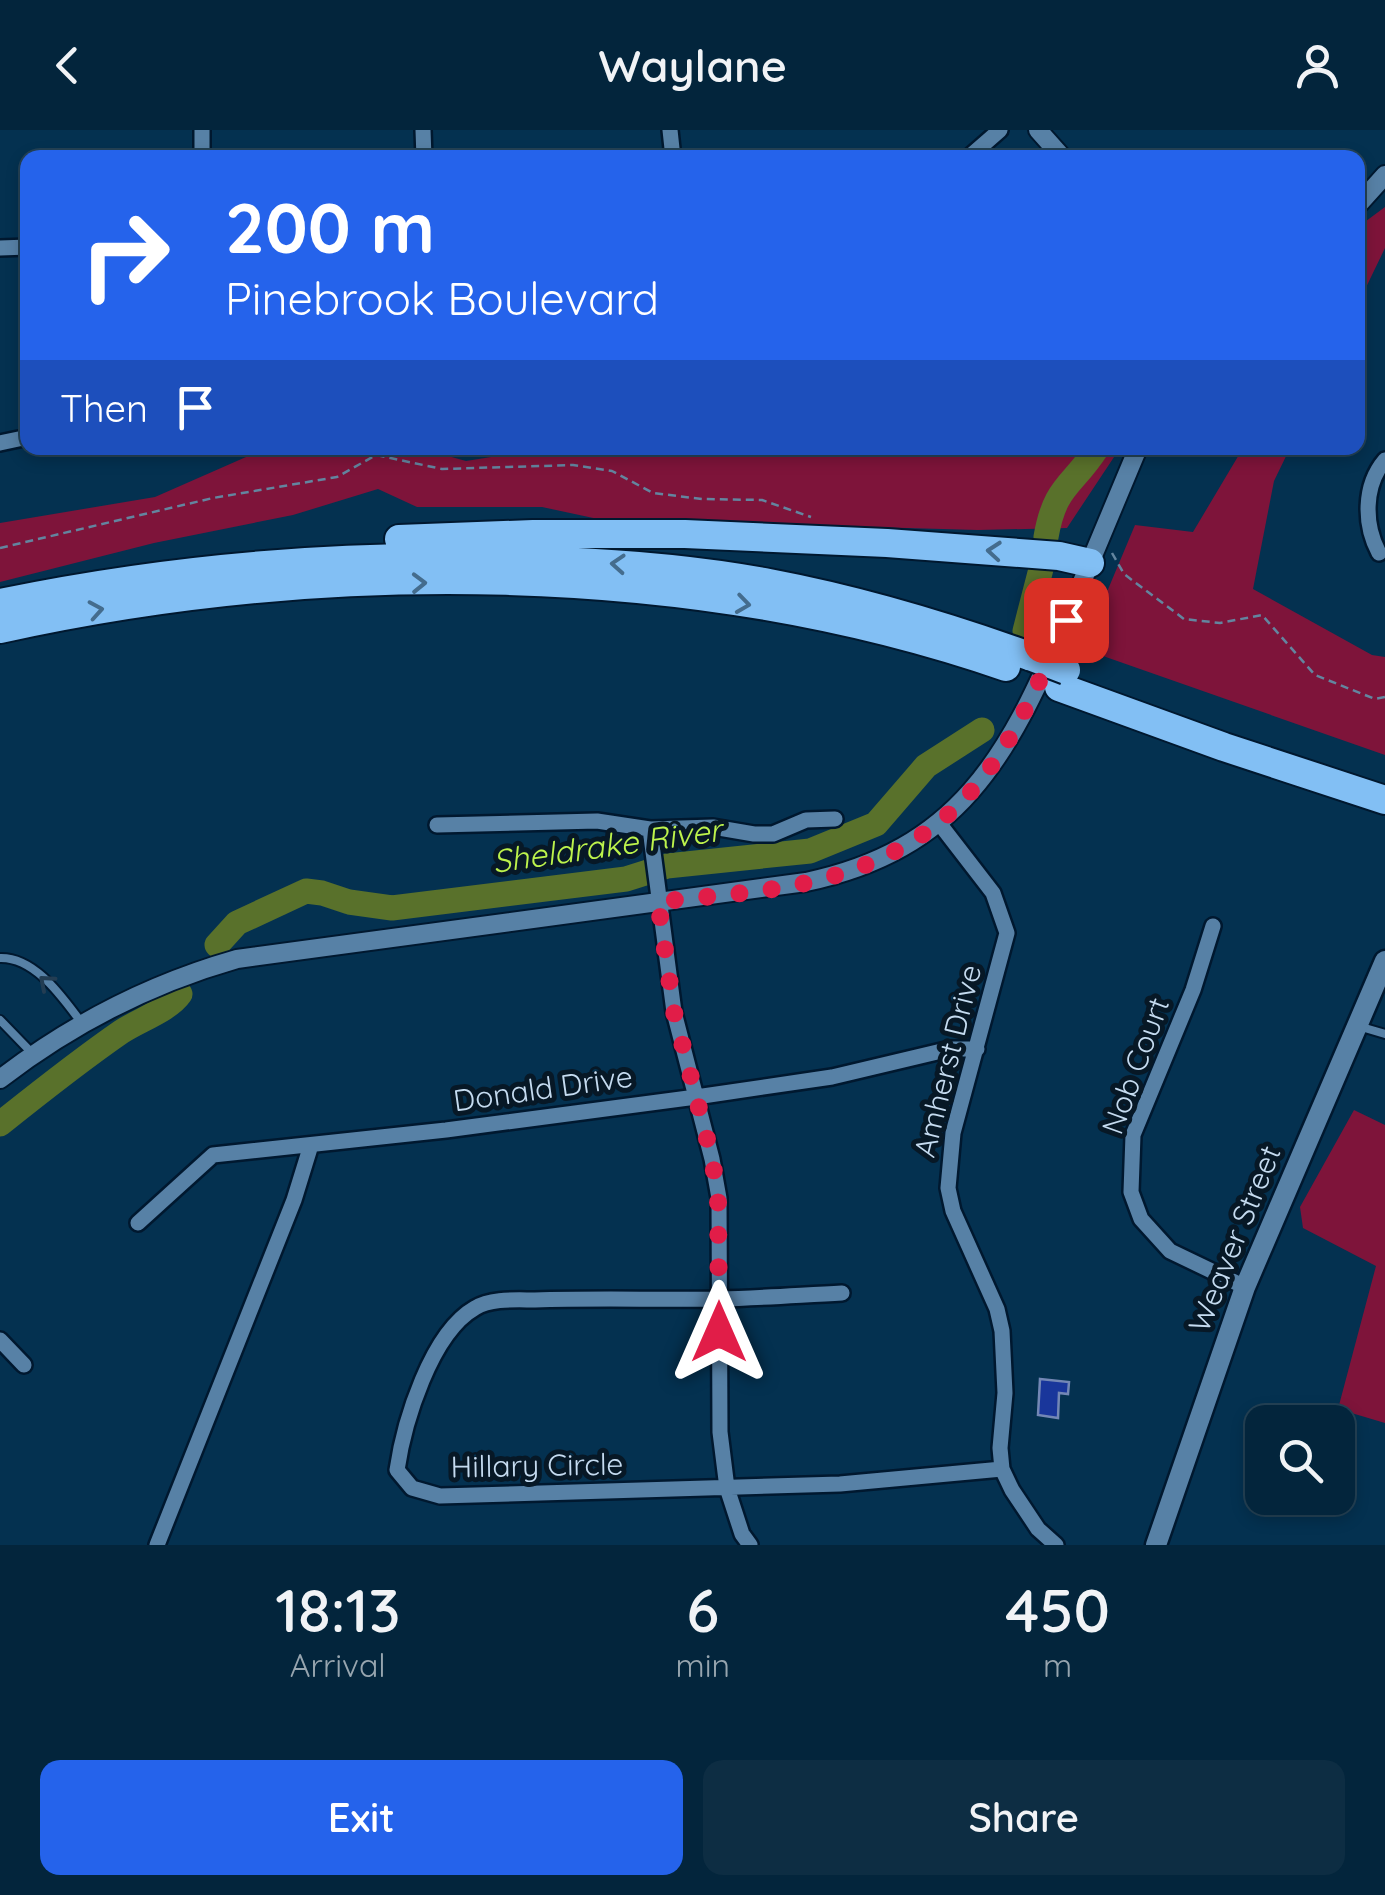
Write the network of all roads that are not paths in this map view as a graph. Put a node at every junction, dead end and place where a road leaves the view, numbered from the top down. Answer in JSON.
{"nodes":[{"id":1,"x":1000,"y":130,"type":"edge"},
{"id":2,"x":1038,"y":130,"type":"edge"},
{"id":3,"x":977,"y":150,"type":"edge"},
{"id":4,"x":1057,"y":150,"type":"edge"},
{"id":5,"x":1385,"y":175,"type":"edge"},
{"id":6,"x":1365,"y":197,"type":"edge"},
{"id":7,"x":1135,"y":455,"type":"edge"},
{"id":8,"x":1385,"y":460,"type":"edge"},
{"id":9,"x":1383,"y":555,"type":"edge"},
{"id":10,"x":1090,"y":563,"type":"junction"},
{"id":11,"x":246,"y":566,"type":"junction"},
{"id":12,"x":0,"y":604,"type":"edge"},
{"id":13,"x":0,"y":628,"type":"edge"},
{"id":14,"x":1028,"y":665,"type":"junction"},
{"id":15,"x":1062,"y":678,"type":"junction"},
{"id":16,"x":1385,"y":782,"type":"edge"},
{"id":17,"x":1385,"y":800,"type":"edge"},
{"id":18,"x":834,"y":820,"type":"dead end"},
{"id":19,"x":939,"y":823,"type":"junction"},
{"id":20,"x":436,"y":825,"type":"dead end"},
{"id":21,"x":650,"y":829,"type":"junction"},
{"id":22,"x":658,"y":902,"type":"junction"},
{"id":23,"x":1213,"y":926,"type":"dead end"},
{"id":24,"x":0,"y":958,"type":"edge"},
{"id":25,"x":1385,"y":961,"type":"edge"},
{"id":26,"x":0,"y":1020,"type":"edge"},
{"id":27,"x":81,"y":1022,"type":"junction"},
{"id":28,"x":1358,"y":1026,"type":"junction"},
{"id":29,"x":1385,"y":1034,"type":"edge"},
{"id":30,"x":977,"y":1048,"type":"junction"},
{"id":31,"x":33,"y":1054,"type":"junction"},
{"id":32,"x":0,"y":1079,"type":"edge"},
{"id":33,"x":696,"y":1097,"type":"junction"},
{"id":34,"x":311,"y":1145,"type":"junction"},
{"id":35,"x":138,"y":1223,"type":"dead end"},
{"id":36,"x":1246,"y":1287,"type":"junction"},
{"id":37,"x":842,"y":1293,"type":"dead end"},
{"id":38,"x":720,"y":1299,"type":"junction"},
{"id":39,"x":0,"y":1340,"type":"edge"},
{"id":40,"x":24,"y":1365,"type":"dead end"},
{"id":41,"x":1002,"y":1469,"type":"junction"},
{"id":42,"x":727,"y":1488,"type":"junction"},
{"id":43,"x":157,"y":1545,"type":"edge"},
{"id":44,"x":750,"y":1545,"type":"edge"},
{"id":45,"x":1056,"y":1545,"type":"edge"},
{"id":46,"x":1156,"y":1545,"type":"edge"}],
"edges":[{"from":1,"to":3,"type":"street"},
{"from":2,"to":4,"type":"street"},
{"from":5,"to":6,"type":"street"},
{"from":7,"to":10,"type":"street"},
{"from":8,"to":9,"type":"street"},
{"from":10,"to":11,"type":"highway","one_way":true},
{"from":10,"to":19,"type":"street"},
{"from":11,"to":12,"type":"highway"},
{"from":14,"to":11,"type":"highway","one_way":true},
{"from":13,"to":14,"type":"highway","one_way":true},
{"from":14,"to":15,"type":"highway"},
{"from":15,"to":16,"type":"highway"},
{"from":15,"to":17,"type":"highway"},
{"from":18,"to":21,"type":"street"},
{"from":19,"to":22,"type":"street"},
{"from":19,"to":30,"type":"street","name":"Amherst Drive"},
{"from":20,"to":21,"type":"street"},
{"from":21,"to":22,"type":"street"},
{"from":22,"to":27,"type":"street"},
{"from":22,"to":33,"type":"street"},
{"from":23,"to":36,"type":"street","name":"Nob Court"},
{"from":27,"to":24,"type":"lane","one_way":true},
{"from":25,"to":28,"type":"main road","name":"Weaver Street"},
{"from":26,"to":31,"type":"lane"},
{"from":27,"to":31,"type":"street"},
{"from":28,"to":29,"type":"lane"},
{"from":28,"to":36,"type":"main road","name":"Weaver Street"},
{"from":30,"to":33,"type":"street","name":"Donald Drive"},
{"from":30,"to":41,"type":"street","name":"Amherst Drive"},
{"from":31,"to":32,"type":"street"},
{"from":33,"to":34,"type":"street","name":"Donald Drive"},
{"from":33,"to":38,"type":"street"},
{"from":34,"to":35,"type":"street","name":"Donald Drive"},
{"from":34,"to":43,"type":"street"},
{"from":36,"to":46,"type":"main road","name":"Weaver Street"},
{"from":37,"to":38,"type":"street","name":"Hillary Circle"},
{"from":38,"to":42,"type":"street"},
{"from":38,"to":42,"type":"street","name":"Hillary Circle"},
{"from":39,"to":40,"type":"street"},
{"from":41,"to":42,"type":"street","name":"Hillary Circle"},
{"from":41,"to":45,"type":"street"},
{"from":42,"to":44,"type":"street"}]}
